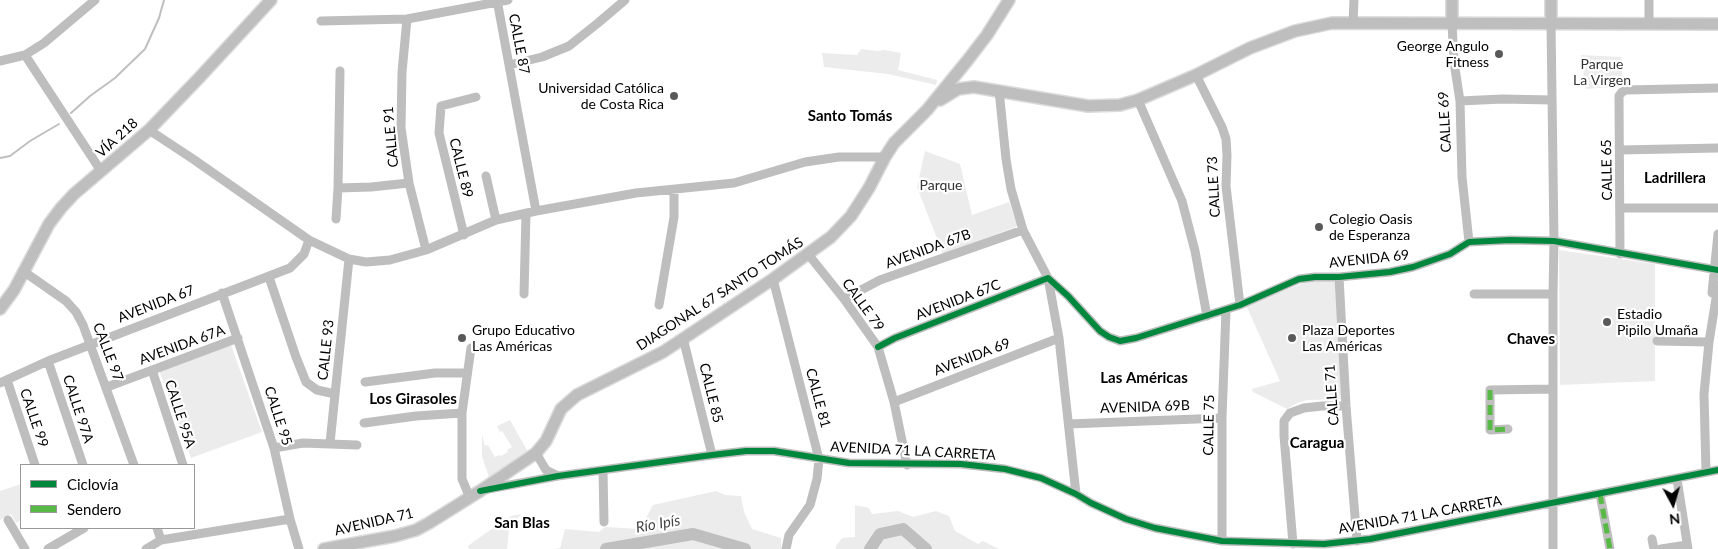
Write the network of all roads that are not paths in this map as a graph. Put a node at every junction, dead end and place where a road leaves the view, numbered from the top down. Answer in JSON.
{"nodes":[{"id":1,"x":95,"y":0,"type":"edge"},
{"id":2,"x":271,"y":0,"type":"edge"},
{"id":3,"x":508,"y":0,"type":"edge"},
{"id":4,"x":625,"y":0,"type":"edge"},
{"id":5,"x":1008,"y":0,"type":"edge"},
{"id":6,"x":1354,"y":0,"type":"edge"},
{"id":7,"x":1452,"y":0,"type":"edge"},
{"id":8,"x":1551,"y":0,"type":"edge"},
{"id":9,"x":1649,"y":0,"type":"edge"},
{"id":10,"x":497,"y":1,"type":"edge"},
{"id":11,"x":407,"y":19,"type":"junction"},
{"id":12,"x":321,"y":21,"type":"dead end"},
{"id":13,"x":1353,"y":22,"type":"junction"},
{"id":14,"x":1452,"y":23,"type":"junction"},
{"id":15,"x":1551,"y":24,"type":"junction"},
{"id":16,"x":1649,"y":24,"type":"junction"},
{"id":17,"x":1718,"y":24,"type":"edge"},
{"id":18,"x":25,"y":55,"type":"junction"},
{"id":19,"x":967,"y":60,"type":"junction"},
{"id":20,"x":0,"y":61,"type":"edge"},
{"id":21,"x":509,"y":65,"type":"junction"},
{"id":22,"x":340,"y":71,"type":"dead end"},
{"id":23,"x":1196,"y":75,"type":"junction"},
{"id":24,"x":974,"y":87,"type":"junction"},
{"id":25,"x":1718,"y":88,"type":"edge"},
{"id":26,"x":999,"y":90,"type":"junction"},
{"id":27,"x":476,"y":98,"type":"dead end"},
{"id":28,"x":1138,"y":100,"type":"junction"},
{"id":29,"x":1552,"y":100,"type":"junction"},
{"id":30,"x":1460,"y":101,"type":"junction"},
{"id":31,"x":927,"y":110,"type":"junction"},
{"id":32,"x":149,"y":130,"type":"junction"},
{"id":33,"x":1718,"y":148,"type":"edge"},
{"id":34,"x":1620,"y":150,"type":"junction"},
{"id":35,"x":884,"y":157,"type":"junction"},
{"id":36,"x":102,"y":171,"type":"junction"},
{"id":37,"x":486,"y":176,"type":"dead end"},
{"id":38,"x":409,"y":183,"type":"junction"},
{"id":39,"x":338,"y":188,"type":"junction"},
{"id":40,"x":674,"y":190,"type":"junction"},
{"id":41,"x":1621,"y":208,"type":"junction"},
{"id":42,"x":1718,"y":208,"type":"edge"},
{"id":43,"x":536,"y":211,"type":"junction"},
{"id":44,"x":526,"y":214,"type":"junction"},
{"id":45,"x":336,"y":219,"type":"dead end"},
{"id":46,"x":496,"y":220,"type":"junction"},
{"id":47,"x":1023,"y":230,"type":"junction"},
{"id":48,"x":1718,"y":234,"type":"edge"},
{"id":49,"x":464,"y":235,"type":"junction"},
{"id":50,"x":309,"y":240,"type":"junction"},
{"id":51,"x":1554,"y":241,"type":"junction"},
{"id":52,"x":1469,"y":242,"type":"junction"},
{"id":53,"x":426,"y":250,"type":"junction"},
{"id":54,"x":808,"y":254,"type":"junction"},
{"id":55,"x":1620,"y":254,"type":"junction"},
{"id":56,"x":349,"y":259,"type":"junction"},
{"id":57,"x":1716,"y":270,"type":"edge"},
{"id":58,"x":23,"y":271,"type":"junction"},
{"id":59,"x":1339,"y":277,"type":"junction"},
{"id":60,"x":269,"y":278,"type":"junction"},
{"id":61,"x":773,"y":278,"type":"junction"},
{"id":62,"x":1048,"y":278,"type":"junction"},
{"id":63,"x":1718,"y":286,"type":"edge"},
{"id":64,"x":222,"y":294,"type":"junction"},
{"id":65,"x":524,"y":294,"type":"dead end"},
{"id":66,"x":1474,"y":294,"type":"dead end"},
{"id":67,"x":1553,"y":294,"type":"junction"},
{"id":68,"x":844,"y":299,"type":"junction"},
{"id":69,"x":1,"y":304,"type":"edge"},
{"id":70,"x":659,"y":305,"type":"dead end"},
{"id":71,"x":1240,"y":305,"type":"junction"},
{"id":72,"x":1226,"y":310,"type":"junction"},
{"id":73,"x":1207,"y":316,"type":"junction"},
{"id":74,"x":238,"y":338,"type":"junction"},
{"id":75,"x":684,"y":338,"type":"junction"},
{"id":76,"x":1059,"y":338,"type":"junction"},
{"id":77,"x":1657,"y":341,"type":"dead end"},
{"id":78,"x":1709,"y":342,"type":"junction"},
{"id":79,"x":91,"y":344,"type":"junction"},
{"id":80,"x":878,"y":347,"type":"junction"},
{"id":81,"x":471,"y":348,"type":"dead end"},
{"id":82,"x":48,"y":361,"type":"junction"},
{"id":83,"x":152,"y":370,"type":"junction"},
{"id":84,"x":466,"y":373,"type":"junction"},
{"id":85,"x":3,"y":382,"type":"edge"},
{"id":86,"x":366,"y":382,"type":"dead end"},
{"id":87,"x":107,"y":387,"type":"junction"},
{"id":88,"x":1553,"y":389,"type":"junction"},
{"id":89,"x":335,"y":394,"type":"junction"},
{"id":90,"x":894,"y":402,"type":"junction"},
{"id":91,"x":1346,"y":406,"type":"junction"},
{"id":92,"x":462,"y":413,"type":"junction"},
{"id":93,"x":1222,"y":418,"type":"junction"},
{"id":94,"x":364,"y":423,"type":"dead end"},
{"id":95,"x":1069,"y":424,"type":"junction"},
{"id":96,"x":1508,"y":429,"type":"dead end"},
{"id":97,"x":330,"y":443,"type":"junction"},
{"id":98,"x":357,"y":445,"type":"dead end"},
{"id":99,"x":274,"y":448,"type":"junction"},
{"id":100,"x":536,"y":453,"type":"junction"},
{"id":101,"x":712,"y":455,"type":"junction"},
{"id":102,"x":820,"y":459,"type":"junction"},
{"id":103,"x":35,"y":464,"type":"edge"},
{"id":104,"x":82,"y":464,"type":"edge"},
{"id":105,"x":134,"y":464,"type":"edge"},
{"id":106,"x":182,"y":464,"type":"edge"},
{"id":107,"x":907,"y":465,"type":"junction"},
{"id":108,"x":603,"y":470,"type":"junction"},
{"id":109,"x":1718,"y":470,"type":"edge"},
{"id":110,"x":1706,"y":472,"type":"junction"},
{"id":111,"x":558,"y":476,"type":"junction"},
{"id":112,"x":1677,"y":479,"type":"junction"},
{"id":113,"x":480,"y":491,"type":"junction"},
{"id":114,"x":1076,"y":494,"type":"junction"},
{"id":115,"x":1600,"y":494,"type":"junction"},
{"id":116,"x":470,"y":498,"type":"junction"},
{"id":117,"x":1554,"y":503,"type":"junction"},
{"id":118,"x":290,"y":519,"type":"junction"},
{"id":119,"x":8,"y":520,"type":"dead end"},
{"id":120,"x":604,"y":522,"type":"dead end"},
{"id":121,"x":82,"y":529,"type":"edge"},
{"id":122,"x":157,"y":529,"type":"edge"},
{"id":123,"x":1652,"y":539,"type":"dead end"},
{"id":124,"x":161,"y":540,"type":"junction"},
{"id":125,"x":1222,"y":541,"type":"junction"},
{"id":126,"x":1357,"y":541,"type":"junction"},
{"id":127,"x":1293,"y":544,"type":"junction"},
{"id":128,"x":364,"y":545,"type":"edge"},
{"id":129,"x":1324,"y":546,"type":"edge"},
{"id":130,"x":787,"y":547,"type":"edge"},
{"id":131,"x":1687,"y":547,"type":"edge"},
{"id":132,"x":330,"y":548,"type":"edge"},
{"id":133,"x":25,"y":549,"type":"edge"},
{"id":134,"x":48,"y":549,"type":"edge"},
{"id":135,"x":146,"y":549,"type":"edge"},
{"id":136,"x":299,"y":549,"type":"edge"},
{"id":137,"x":1553,"y":549,"type":"edge"},
{"id":138,"x":1610,"y":549,"type":"edge"},
{"id":139,"x":1654,"y":549,"type":"edge"},
{"id":140,"x":1661,"y":549,"type":"edge"}],
"edges":[{"from":1,"to":18,"type":"street"},
{"from":2,"to":32,"type":"main road","name":"VÍA 218"},
{"from":3,"to":10,"type":"street"},
{"from":4,"to":21,"type":"street"},
{"from":5,"to":19,"type":"main road"},
{"from":6,"to":13,"type":"street"},
{"from":7,"to":14,"type":"main road","name":"CALLE 69"},
{"from":8,"to":15,"type":"main road"},
{"from":9,"to":16,"type":"street"},
{"from":10,"to":11,"type":"street"},
{"from":10,"to":21,"type":"street","name":"CALLE 87"},
{"from":11,"to":12,"type":"street"},
{"from":11,"to":38,"type":"street","name":"CALLE 91"},
{"from":13,"to":14,"type":"main road"},
{"from":13,"to":23,"type":"main road"},
{"from":14,"to":15,"type":"main road"},
{"from":14,"to":30,"type":"street","name":"CALLE 69"},
{"from":15,"to":16,"type":"main road"},
{"from":15,"to":29,"type":"street"},
{"from":16,"to":17,"type":"main road"},
{"from":18,"to":20,"type":"street"},
{"from":18,"to":36,"type":"street"},
{"from":19,"to":24,"type":"main road"},
{"from":19,"to":31,"type":"main road"},
{"from":21,"to":43,"type":"street","name":"CALLE 87"},
{"from":22,"to":39,"type":"street"},
{"from":23,"to":28,"type":"main road"},
{"from":23,"to":71,"type":"street","name":"CALLE 73"},
{"from":24,"to":26,"type":"main road"},
{"from":24,"to":31,"type":"main road"},
{"from":25,"to":34,"type":"street","name":"CALLE 65"},
{"from":26,"to":28,"type":"main road"},
{"from":26,"to":47,"type":"street"},
{"from":27,"to":49,"type":"street","name":"CALLE 89"},
{"from":28,"to":73,"type":"street"},
{"from":29,"to":30,"type":"street"},
{"from":29,"to":51,"type":"street"},
{"from":30,"to":52,"type":"street","name":"CALLE 69"},
{"from":31,"to":35,"type":"main road","name":"DIAGONAL 67 SANTO TOMÁS"},
{"from":32,"to":36,"type":"main road","name":"VÍA 218"},
{"from":32,"to":50,"type":"street"},
{"from":33,"to":34,"type":"street"},
{"from":34,"to":41,"type":"street","name":"CALLE 65"},
{"from":35,"to":40,"type":"street"},
{"from":35,"to":54,"type":"main road","name":"DIAGONAL 67 SANTO TOMÁS"},
{"from":36,"to":58,"type":"main road","name":"VÍA 218"},
{"from":37,"to":46,"type":"street"},
{"from":38,"to":39,"type":"street"},
{"from":38,"to":53,"type":"street","name":"CALLE 91"},
{"from":39,"to":45,"type":"street"},
{"from":40,"to":43,"type":"street"},
{"from":40,"to":70,"type":"street"},
{"from":41,"to":42,"type":"street"},
{"from":41,"to":55,"type":"street","name":"CALLE 65"},
{"from":43,"to":44,"type":"street"},
{"from":44,"to":46,"type":"street"},
{"from":44,"to":65,"type":"street"},
{"from":46,"to":49,"type":"street"},
{"from":47,"to":62,"type":"street"},
{"from":47,"to":68,"type":"street","name":"AVENIDA 67B"},
{"from":48,"to":57,"type":"street"},
{"from":49,"to":53,"type":"street"},
{"from":50,"to":56,"type":"street"},
{"from":50,"to":60,"type":"street","name":"AVENIDA 67"},
{"from":51,"to":52,"type":"street","name":"AVENIDA 69"},
{"from":51,"to":55,"type":"street","name":"AVENIDA 69"},
{"from":51,"to":67,"type":"street"},
{"from":52,"to":59,"type":"street","name":"AVENIDA 69"},
{"from":53,"to":56,"type":"street"},
{"from":54,"to":61,"type":"main road","name":"DIAGONAL 67 SANTO TOMÁS"},
{"from":54,"to":68,"type":"street","name":"CALLE 79"},
{"from":55,"to":57,"type":"street","name":"AVENIDA 69"},
{"from":56,"to":89,"type":"street","name":"CALLE 93"},
{"from":57,"to":78,"type":"street"},
{"from":58,"to":69,"type":"main road","name":"VÍA 218"},
{"from":58,"to":79,"type":"street","name":"CALLE 97"},
{"from":59,"to":71,"type":"street","name":"AVENIDA 69"},
{"from":59,"to":91,"type":"street","name":"CALLE 71"},
{"from":60,"to":64,"type":"street","name":"AVENIDA 67"},
{"from":60,"to":89,"type":"street"},
{"from":61,"to":75,"type":"main road","name":"DIAGONAL 67 SANTO TOMÁS"},
{"from":61,"to":102,"type":"street","name":"CALLE 81"},
{"from":62,"to":73,"type":"street","name":"AVENIDA 69"},
{"from":62,"to":76,"type":"street"},
{"from":62,"to":80,"type":"street","name":"AVENIDA 67C"},
{"from":63,"to":78,"type":"street"},
{"from":64,"to":74,"type":"street","name":"CALLE 95"},
{"from":64,"to":79,"type":"street","name":"AVENIDA 67"},
{"from":66,"to":67,"type":"street"},
{"from":67,"to":88,"type":"street"},
{"from":68,"to":80,"type":"street","name":"CALLE 79"},
{"from":71,"to":72,"type":"street","name":"AVENIDA 69"},
{"from":72,"to":73,"type":"street","name":"AVENIDA 69"},
{"from":72,"to":93,"type":"street","name":"CALLE 75"},
{"from":74,"to":83,"type":"street","name":"AVENIDA 67A"},
{"from":74,"to":99,"type":"street","name":"CALLE 95"},
{"from":75,"to":100,"type":"main road","name":"DIAGONAL 67 SANTO TOMÁS"},
{"from":75,"to":101,"type":"street","name":"CALLE 85"},
{"from":76,"to":90,"type":"street","name":"AVENIDA 69"},
{"from":76,"to":95,"type":"street"},
{"from":77,"to":78,"type":"street"},
{"from":78,"to":110,"type":"street"},
{"from":79,"to":82,"type":"street","name":"AVENIDA 67"},
{"from":79,"to":87,"type":"street","name":"CALLE 97"},
{"from":80,"to":90,"type":"street","name":"CALLE 79"},
{"from":81,"to":84,"type":"street"},
{"from":82,"to":85,"type":"street","name":"AVENIDA 67"},
{"from":82,"to":104,"type":"street","name":"CALLE 97A"},
{"from":83,"to":87,"type":"street","name":"AVENIDA 67A"},
{"from":83,"to":106,"type":"street","name":"CALLE 95A"},
{"from":84,"to":86,"type":"street"},
{"from":84,"to":92,"type":"street"},
{"from":85,"to":103,"type":"street","name":"CALLE 99"},
{"from":87,"to":105,"type":"street","name":"CALLE 97"},
{"from":88,"to":96,"type":"street"},
{"from":88,"to":117,"type":"street"},
{"from":89,"to":97,"type":"street","name":"CALLE 93"},
{"from":90,"to":107,"type":"street","name":"CALLE 79"},
{"from":91,"to":126,"type":"street","name":"CALLE 71"},
{"from":91,"to":127,"type":"street"},
{"from":92,"to":94,"type":"street"},
{"from":92,"to":116,"type":"street"},
{"from":93,"to":95,"type":"street","name":"AVENIDA 69B"},
{"from":93,"to":125,"type":"street","name":"CALLE 75"},
{"from":95,"to":114,"type":"street"},
{"from":97,"to":98,"type":"street"},
{"from":97,"to":99,"type":"street"},
{"from":99,"to":118,"type":"street","name":"CALLE 95"},
{"from":100,"to":111,"type":"street"},
{"from":100,"to":113,"type":"main road","name":"DIAGONAL 67 SANTO TOMÁS"},
{"from":101,"to":102,"type":"street","name":"AVENIDA 71 LA CARRETA"},
{"from":101,"to":108,"type":"street","name":"AVENIDA 71 LA CARRETA"},
{"from":102,"to":107,"type":"street","name":"AVENIDA 71 LA CARRETA"},
{"from":102,"to":130,"type":"street","name":"CALLE 81"},
{"from":107,"to":114,"type":"street","name":"AVENIDA 71 LA CARRETA"},
{"from":108,"to":111,"type":"street","name":"AVENIDA 71 LA CARRETA"},
{"from":108,"to":120,"type":"street"},
{"from":109,"to":110,"type":"street","name":"AVENIDA 71 LA CARRETA"},
{"from":110,"to":112,"type":"street","name":"AVENIDA 71 LA CARRETA"},
{"from":111,"to":113,"type":"street","name":"AVENIDA 71 LA CARRETA"},
{"from":112,"to":115,"type":"street","name":"AVENIDA 71 LA CARRETA"},
{"from":112,"to":131,"type":"street"},
{"from":113,"to":116,"type":"main road","name":"AVENIDA 71"},
{"from":114,"to":125,"type":"street","name":"AVENIDA 71 LA CARRETA"},
{"from":115,"to":117,"type":"street","name":"AVENIDA 71 LA CARRETA"},
{"from":115,"to":138,"type":"street"},
{"from":116,"to":128,"type":"main road","name":"AVENIDA 71"},
{"from":117,"to":126,"type":"street","name":"AVENIDA 71 LA CARRETA"},
{"from":117,"to":137,"type":"street"},
{"from":118,"to":124,"type":"street"},
{"from":118,"to":136,"type":"street","name":"CALLE 95"},
{"from":119,"to":133,"type":"street"},
{"from":121,"to":134,"type":"street"},
{"from":122,"to":124,"type":"street"},
{"from":123,"to":139,"type":"street"},
{"from":124,"to":135,"type":"street"},
{"from":125,"to":127,"type":"street","name":"AVENIDA 71 LA CARRETA"},
{"from":126,"to":129,"type":"street","name":"AVENIDA 71 LA CARRETA"},
{"from":127,"to":129,"type":"street","name":"AVENIDA 71 LA CARRETA"},
{"from":128,"to":132,"type":"main road","name":"AVENIDA 71"},
{"from":131,"to":140,"type":"street"}]}
